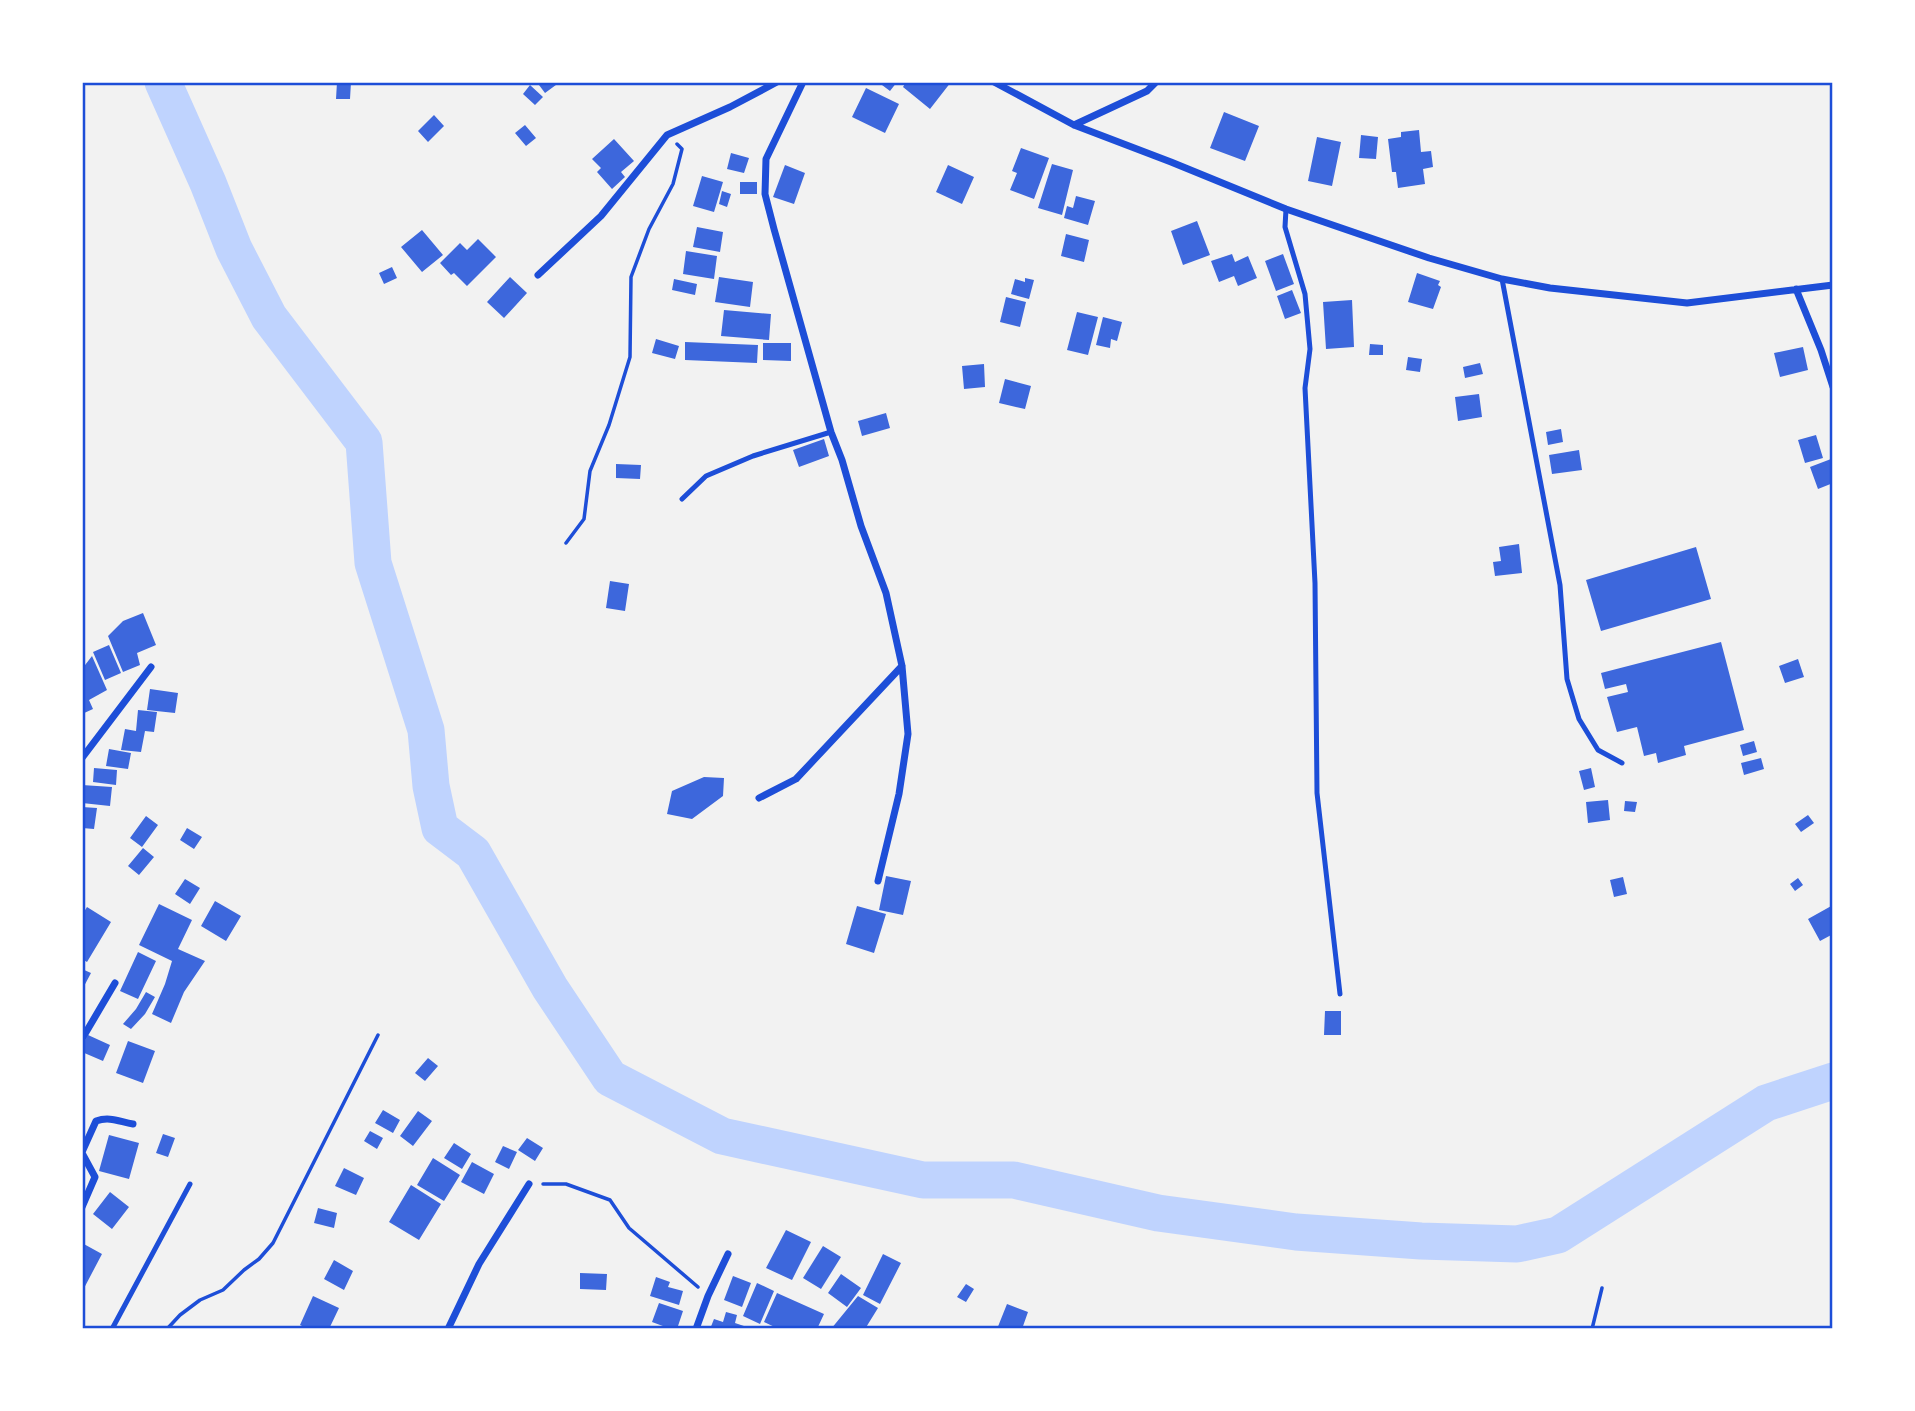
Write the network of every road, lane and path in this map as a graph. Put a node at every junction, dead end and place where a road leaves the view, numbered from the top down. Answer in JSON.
{"nodes":[{"id":1,"x":777,"y":82,"type":"edge"},
{"id":2,"x":803,"y":82,"type":"edge"},
{"id":3,"x":994,"y":82,"type":"edge"},
{"id":4,"x":1156,"y":82,"type":"edge"},
{"id":5,"x":1074,"y":125,"type":"junction"},
{"id":6,"x":667,"y":135,"type":"junction"},
{"id":7,"x":1286,"y":209,"type":"junction"},
{"id":8,"x":538,"y":275,"type":"dead end"},
{"id":9,"x":1502,"y":279,"type":"junction"},
{"id":10,"x":1833,"y":285,"type":"edge"},
{"id":11,"x":1796,"y":289,"type":"junction"},
{"id":12,"x":1833,"y":387,"type":"edge"},
{"id":13,"x":831,"y":432,"type":"junction"},
{"id":14,"x":682,"y":499,"type":"dead end"},
{"id":15,"x":566,"y":543,"type":"dead end"},
{"id":16,"x":902,"y":666,"type":"junction"},
{"id":17,"x":151,"y":667,"type":"dead end"},
{"id":18,"x":82,"y":758,"type":"edge"},
{"id":19,"x":1622,"y":763,"type":"dead end"},
{"id":20,"x":759,"y":798,"type":"dead end"},
{"id":21,"x":878,"y":881,"type":"dead end"},
{"id":22,"x":115,"y":983,"type":"dead end"},
{"id":23,"x":1340,"y":994,"type":"dead end"},
{"id":24,"x":378,"y":1035,"type":"dead end"},
{"id":25,"x":82,"y":1040,"type":"edge"},
{"id":26,"x":133,"y":1124,"type":"dead end"},
{"id":27,"x":82,"y":1152,"type":"edge"},
{"id":28,"x":190,"y":1184,"type":"dead end"},
{"id":29,"x":529,"y":1184,"type":"joint"},
{"id":30,"x":82,"y":1207,"type":"edge"},
{"id":31,"x":728,"y":1254,"type":"dead end"},
{"id":32,"x":1602,"y":1287,"type":"dead end"},
{"id":33,"x":708,"y":1296,"type":"junction"},
{"id":34,"x":112,"y":1329,"type":"edge"},
{"id":35,"x":167,"y":1329,"type":"edge"},
{"id":36,"x":448,"y":1329,"type":"edge"},
{"id":37,"x":696,"y":1329,"type":"edge"},
{"id":38,"x":1592,"y":1329,"type":"edge"}],
"edges":[{"from":1,"to":6,"type":"street"},
{"from":2,"to":13,"type":"street"},
{"from":3,"to":5,"type":"street"},
{"from":4,"to":5,"type":"street"},
{"from":5,"to":7,"type":"street"},
{"from":6,"to":8,"type":"street"},
{"from":6,"to":15,"type":"path"},
{"from":7,"to":9,"type":"street"},
{"from":7,"to":23,"type":"lane"},
{"from":9,"to":11,"type":"street"},
{"from":9,"to":19,"type":"lane"},
{"from":10,"to":11,"type":"street"},
{"from":11,"to":12,"type":"street"},
{"from":13,"to":14,"type":"lane"},
{"from":13,"to":16,"type":"street"},
{"from":16,"to":20,"type":"street"},
{"from":16,"to":21,"type":"street"},
{"from":17,"to":18,"type":"street"},
{"from":22,"to":25,"type":"street"},
{"from":24,"to":35,"type":"path"},
{"from":26,"to":27,"type":"street"},
{"from":27,"to":30,"type":"street"},
{"from":28,"to":34,"type":"lane"},
{"from":29,"to":33,"type":"path"},
{"from":29,"to":36,"type":"street"},
{"from":31,"to":33,"type":"street"},
{"from":32,"to":38,"type":"path"},
{"from":33,"to":37,"type":"street"}]}
